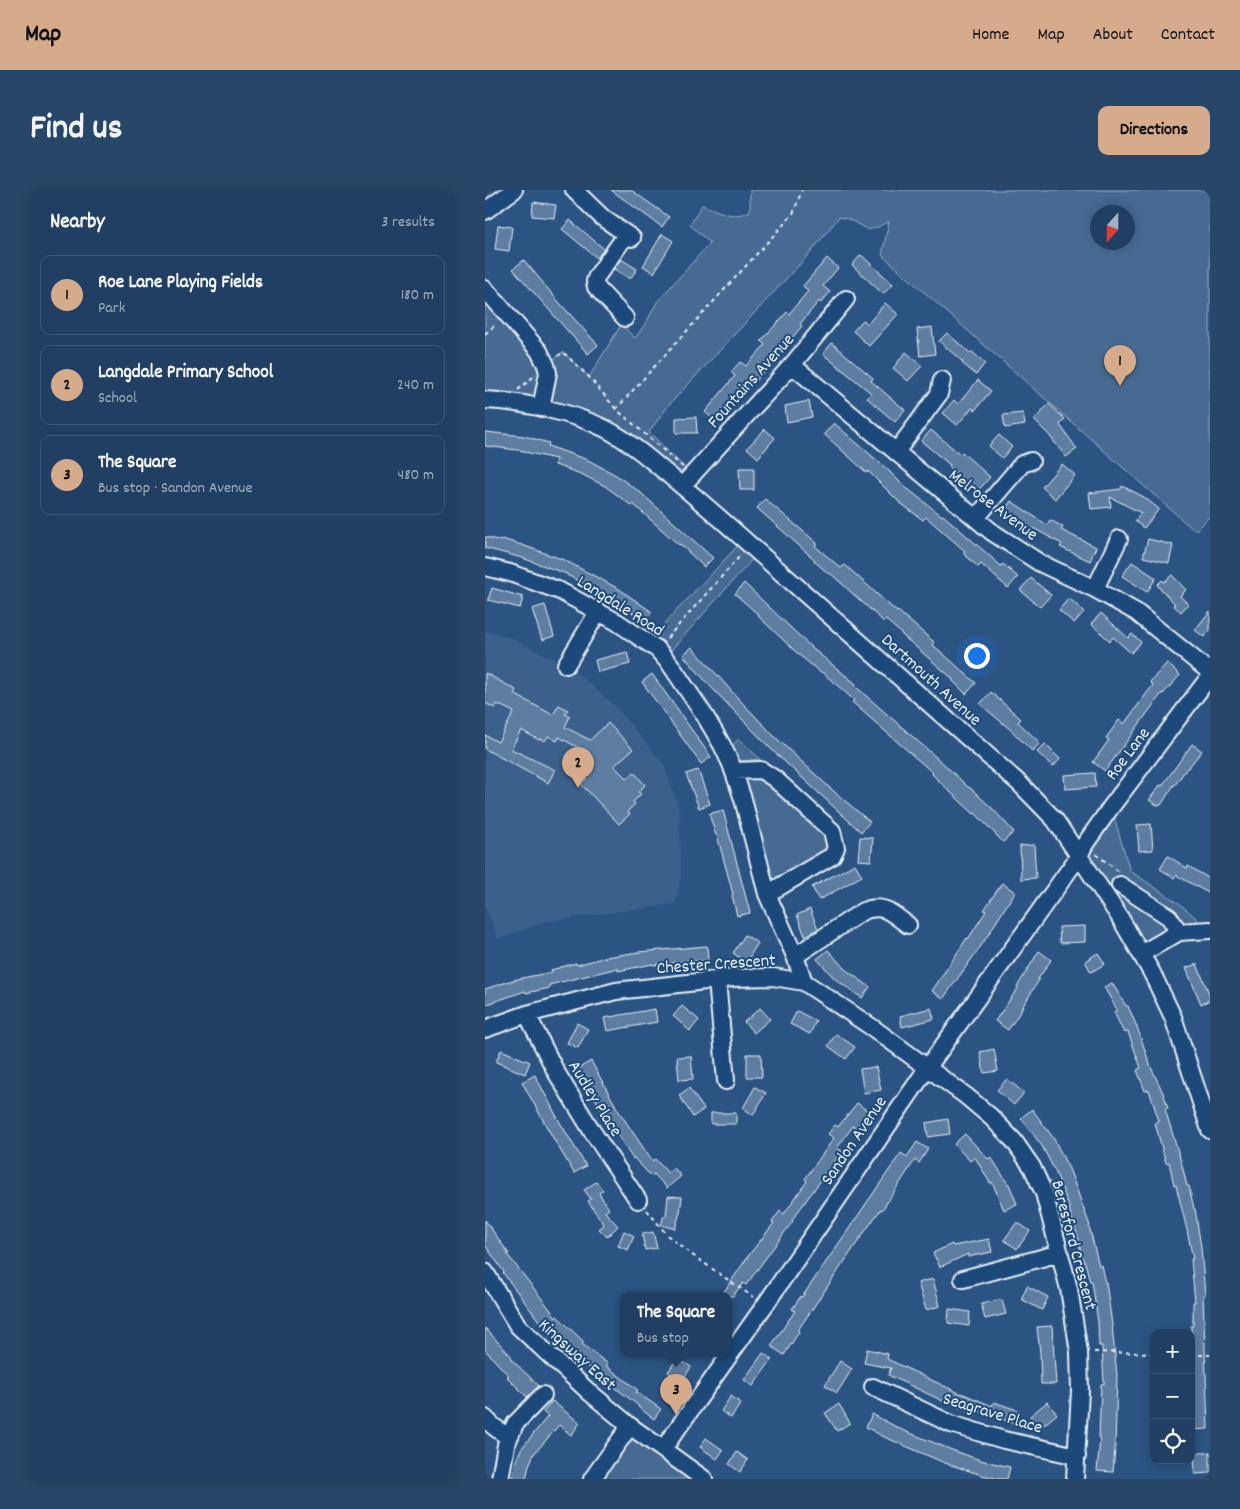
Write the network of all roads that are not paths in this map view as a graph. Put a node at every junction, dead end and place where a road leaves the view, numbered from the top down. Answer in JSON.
{"nodes":[{"id":1,"x":514,"y":190,"type":"edge"},
{"id":2,"x":574,"y":190,"type":"edge"},
{"id":3,"x":485,"y":211,"type":"edge"},
{"id":4,"x":485,"y":289,"type":"edge"},
{"id":5,"x":846,"y":300,"type":"dead end"},
{"id":6,"x":625,"y":318,"type":"dead end"},
{"id":7,"x":792,"y":366,"type":"junction"},
{"id":8,"x":942,"y":380,"type":"dead end"},
{"id":9,"x":485,"y":400,"type":"edge"},
{"id":10,"x":541,"y":408,"type":"junction"},
{"id":11,"x":896,"y":452,"type":"junction"},
{"id":12,"x":1031,"y":461,"type":"dead end"},
{"id":13,"x":687,"y":480,"type":"junction"},
{"id":14,"x":976,"y":518,"type":"junction"},
{"id":15,"x":1119,"y":539,"type":"dead end"},
{"id":16,"x":485,"y":567,"type":"edge"},
{"id":17,"x":1095,"y":589,"type":"junction"},
{"id":18,"x":598,"y":612,"type":"junction"},
{"id":19,"x":566,"y":665,"type":"dead end"},
{"id":20,"x":1210,"y":672,"type":"edge"},
{"id":21,"x":1210,"y":676,"type":"edge"},
{"id":22,"x":734,"y":771,"type":"junction"},
{"id":23,"x":1079,"y":856,"type":"junction"},
{"id":24,"x":1119,"y":885,"type":"dead end"},
{"id":25,"x":767,"y":894,"type":"junction"},
{"id":26,"x":908,"y":925,"type":"dead end"},
{"id":27,"x":1210,"y":930,"type":"edge"},
{"id":28,"x":1179,"y":932,"type":"junction"},
{"id":29,"x":1141,"y":954,"type":"junction"},
{"id":30,"x":795,"y":956,"type":"junction"},
{"id":31,"x":717,"y":980,"type":"junction"},
{"id":32,"x":804,"y":982,"type":"junction"},
{"id":33,"x":527,"y":1014,"type":"junction"},
{"id":34,"x":485,"y":1029,"type":"edge"},
{"id":35,"x":928,"y":1067,"type":"junction"},
{"id":36,"x":726,"y":1081,"type":"dead end"},
{"id":37,"x":1210,"y":1130,"type":"edge"},
{"id":38,"x":638,"y":1200,"type":"road end"},
{"id":39,"x":1060,"y":1253,"type":"junction"},
{"id":40,"x":485,"y":1272,"type":"edge"},
{"id":41,"x":963,"y":1280,"type":"dead end"},
{"id":42,"x":732,"y":1352,"type":"edge"},
{"id":43,"x":728,"y":1357,"type":"edge"},
{"id":44,"x":873,"y":1387,"type":"dead end"},
{"id":45,"x":543,"y":1394,"type":"dead end"},
{"id":46,"x":485,"y":1418,"type":"edge"},
{"id":47,"x":631,"y":1426,"type":"junction"},
{"id":48,"x":509,"y":1438,"type":"junction"},
{"id":49,"x":663,"y":1449,"type":"junction"},
{"id":50,"x":1077,"y":1456,"type":"junction"},
{"id":51,"x":698,"y":1477,"type":"edge"},
{"id":52,"x":500,"y":1479,"type":"edge"},
{"id":53,"x":591,"y":1479,"type":"edge"},
{"id":54,"x":1075,"y":1479,"type":"edge"}],
"edges":[{"from":1,"to":3,"type":"street"},
{"from":2,"to":6,"type":"street"},
{"from":4,"to":10,"type":"street"},
{"from":5,"to":7,"type":"street","name":"Fountains Avenue"},
{"from":7,"to":11,"type":"street","name":"Melrose Avenue"},
{"from":7,"to":13,"type":"street","name":"Fountains Avenue"},
{"from":8,"to":11,"type":"street"},
{"from":9,"to":10,"type":"street","name":"Dartmouth Avenue"},
{"from":10,"to":13,"type":"street","name":"Dartmouth Avenue"},
{"from":11,"to":14,"type":"street","name":"Melrose Avenue"},
{"from":12,"to":14,"type":"street"},
{"from":13,"to":23,"type":"street","name":"Dartmouth Avenue"},
{"from":14,"to":17,"type":"street","name":"Melrose Avenue"},
{"from":15,"to":17,"type":"street"},
{"from":16,"to":18,"type":"street","name":"Langdale Road"},
{"from":17,"to":20,"type":"street","name":"Melrose Avenue"},
{"from":18,"to":19,"type":"street"},
{"from":18,"to":22,"type":"street","name":"Langdale Road"},
{"from":21,"to":23,"type":"street","name":"Roe Lane"},
{"from":22,"to":25,"type":"street","name":"Langdale Road"},
{"from":22,"to":25,"type":"street"},
{"from":23,"to":29,"type":"street","name":"Dartmouth Avenue"},
{"from":23,"to":35,"type":"street","name":"Sandon Avenue"},
{"from":24,"to":28,"type":"street"},
{"from":25,"to":30,"type":"street","name":"Langdale Road"},
{"from":26,"to":30,"type":"street"},
{"from":27,"to":28,"type":"street"},
{"from":28,"to":29,"type":"street"},
{"from":29,"to":37,"type":"street","name":"Dartmouth Avenue"},
{"from":30,"to":32,"type":"street","name":"Langdale Road"},
{"from":31,"to":32,"type":"street","name":"Chester Crescent"},
{"from":31,"to":33,"type":"street","name":"Chester Crescent"},
{"from":31,"to":36,"type":"street"},
{"from":32,"to":35,"type":"street","name":"Chester Crescent"},
{"from":33,"to":34,"type":"street","name":"Chester Crescent"},
{"from":33,"to":38,"type":"street","name":"Audley Place"},
{"from":35,"to":39,"type":"street","name":"Beresford Crescent"},
{"from":35,"to":42,"type":"street","name":"Sandon Avenue"},
{"from":39,"to":41,"type":"street"},
{"from":39,"to":50,"type":"street","name":"Beresford Crescent"},
{"from":40,"to":47,"type":"street","name":"Kingsway East"},
{"from":43,"to":49,"type":"street","name":"Sandon Avenue"},
{"from":44,"to":50,"type":"street","name":"Seagrave Place"},
{"from":45,"to":48,"type":"street"},
{"from":46,"to":48,"type":"street"},
{"from":47,"to":49,"type":"street","name":"Kingsway East"},
{"from":47,"to":53,"type":"street"},
{"from":48,"to":52,"type":"street"},
{"from":49,"to":51,"type":"street","name":"Kingsway East"},
{"from":50,"to":54,"type":"street","name":"Beresford Crescent"}]}
